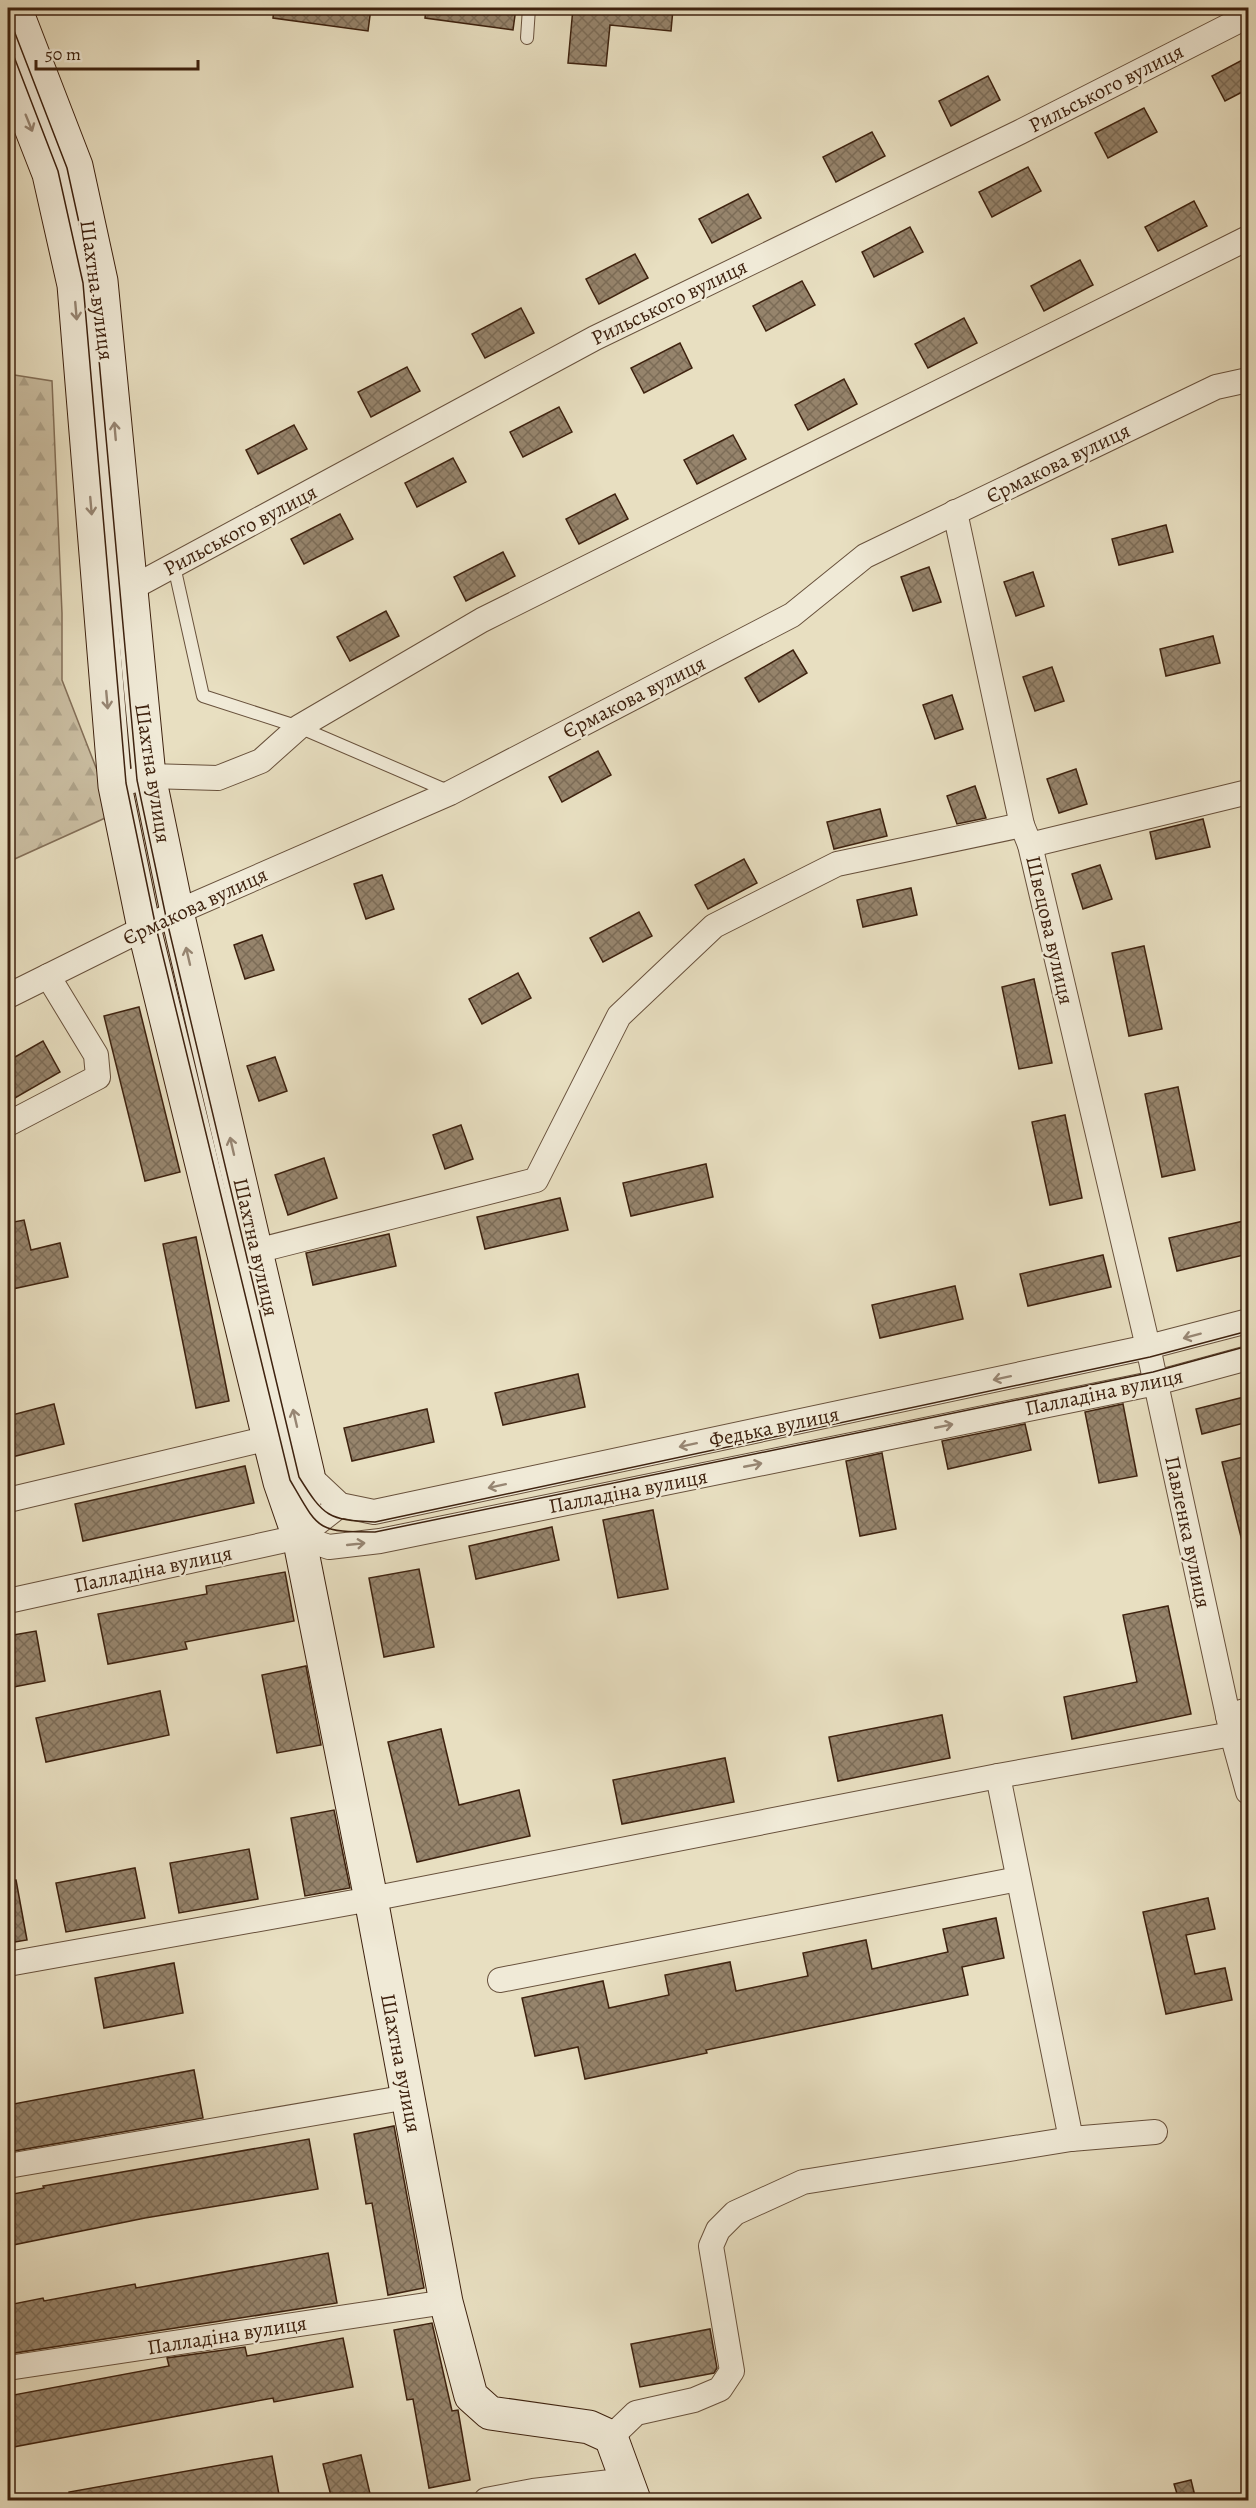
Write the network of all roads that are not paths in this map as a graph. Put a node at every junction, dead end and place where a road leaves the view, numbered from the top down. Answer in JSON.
{"nodes":[{"id":1,"x":15,"y":8,"type":"edge"},
{"id":2,"x":529,"y":8,"type":"edge"},
{"id":3,"x":1248,"y":16,"type":"edge"},
{"id":4,"x":527,"y":38,"type":"dead end"},
{"id":5,"x":17,"y":65,"type":"edge"},
{"id":6,"x":1248,"y":238,"type":"edge"},
{"id":7,"x":1248,"y":380,"type":"edge"},
{"id":8,"x":955,"y":512,"type":"junction"},
{"id":9,"x":174,"y":566,"type":"junction"},
{"id":10,"x":130,"y":589,"type":"junction"},
{"id":11,"x":99,"y":605,"type":"junction"},
{"id":12,"x":299,"y":727,"type":"junction"},
{"id":13,"x":149,"y":776,"type":"junction"},
{"id":14,"x":115,"y":786,"type":"junction"},
{"id":15,"x":1248,"y":792,"type":"edge"},
{"id":16,"x":450,"y":793,"type":"junction"},
{"id":17,"x":1026,"y":835,"type":"junction"},
{"id":18,"x":177,"y":912,"type":"junction"},
{"id":19,"x":144,"y":928,"type":"junction"},
{"id":20,"x":48,"y":976,"type":"junction"},
{"id":21,"x":8,"y":996,"type":"edge"},
{"id":22,"x":8,"y":1124,"type":"edge"},
{"id":23,"x":256,"y":1251,"type":"junction"},
{"id":24,"x":1248,"y":1321,"type":"edge"},
{"id":25,"x":1148,"y":1347,"type":"junction"},
{"id":26,"x":1248,"y":1358,"type":"edge"},
{"id":27,"x":1156,"y":1383,"type":"junction"},
{"id":28,"x":269,"y":1438,"type":"junction"},
{"id":29,"x":308,"y":1475,"type":"junction"},
{"id":30,"x":8,"y":1500,"type":"edge"},
{"id":31,"x":339,"y":1505,"type":"junction"},
{"id":32,"x":299,"y":1537,"type":"junction"},
{"id":33,"x":8,"y":1601,"type":"edge"},
{"id":34,"x":1236,"y":1720,"type":"edge"},
{"id":35,"x":998,"y":1776,"type":"junction"},
{"id":36,"x":1248,"y":1792,"type":"edge"},
{"id":37,"x":1018,"y":1879,"type":"junction"},
{"id":38,"x":371,"y":1899,"type":"junction"},
{"id":39,"x":8,"y":1964,"type":"edge"},
{"id":40,"x":500,"y":1980,"type":"dead end"},
{"id":41,"x":408,"y":2097,"type":"junction"},
{"id":42,"x":1155,"y":2132,"type":"dead end"},
{"id":43,"x":1071,"y":2139,"type":"junction"},
{"id":44,"x":8,"y":2166,"type":"edge"},
{"id":45,"x":446,"y":2302,"type":"junction"},
{"id":46,"x":8,"y":2368,"type":"edge"},
{"id":47,"x":610,"y":2437,"type":"junction"},
{"id":48,"x":631,"y":2490,"type":"edge"},
{"id":49,"x":486,"y":2500,"type":"edge"}],
"edges":[{"from":1,"to":5,"type":"main road","name":"Шахтна вулиця"},
{"from":2,"to":4,"type":"lane"},
{"from":3,"to":9,"type":"street","name":"Рильського вулиця"},
{"from":10,"to":5,"type":"main road","name":"Шахтна вулиця","one_way":true},
{"from":5,"to":11,"type":"main road","name":"Шахтна вулиця","one_way":true},
{"from":6,"to":12,"type":"street"},
{"from":7,"to":8,"type":"street","name":"Єрмакова вулиця"},
{"from":8,"to":16,"type":"street","name":"Єрмакова вулиця"},
{"from":8,"to":17,"type":"street","name":"Швецова вулиця"},
{"from":9,"to":10,"type":"street","name":"Рильського вулиця"},
{"from":9,"to":12,"type":"lane"},
{"from":10,"to":11,"type":"street","name":"Рильського вулиця"},
{"from":10,"to":13,"type":"main road","name":"Шахтна вулиця"},
{"from":11,"to":14,"type":"main road","name":"Шахтна вулиця","one_way":true},
{"from":12,"to":13,"type":"street"},
{"from":12,"to":16,"type":"lane"},
{"from":13,"to":14,"type":"street"},
{"from":13,"to":18,"type":"main road","name":"Шахтна вулиця"},
{"from":14,"to":19,"type":"main road","name":"Шахтна вулиця"},
{"from":15,"to":17,"type":"street"},
{"from":16,"to":18,"type":"street","name":"Єрмакова вулиця"},
{"from":17,"to":23,"type":"street"},
{"from":17,"to":25,"type":"street","name":"Швецова вулиця"},
{"from":18,"to":19,"type":"street","name":"Єрмакова вулиця"},
{"from":23,"to":18,"type":"main road","name":"Шахтна вулиця","one_way":true},
{"from":19,"to":20,"type":"street","name":"Єрмакова вулиця"},
{"from":19,"to":28,"type":"main road","name":"Шахтна вулиця"},
{"from":20,"to":21,"type":"street","name":"Єрмакова вулиця"},
{"from":20,"to":22,"type":"street"},
{"from":29,"to":23,"type":"main road","name":"Шахтна вулиця","one_way":true},
{"from":24,"to":25,"type":"street","name":"Федька вулиця","one_way":true},
{"from":25,"to":27,"type":"street","name":"Павленка вулиця"},
{"from":25,"to":31,"type":"street","name":"Федька вулиця","one_way":true},
{"from":26,"to":27,"type":"street","name":"Палладіна вулиця"},
{"from":32,"to":27,"type":"street","name":"Палладіна вулиця","one_way":true},
{"from":27,"to":34,"type":"street","name":"Павленка вулиця"},
{"from":28,"to":30,"type":"street"},
{"from":28,"to":32,"type":"main road","name":"Шахтна вулиця"},
{"from":29,"to":31,"type":"street"},
{"from":29,"to":32,"type":"main road","name":"Шахтна вулиця"},
{"from":31,"to":32,"type":"street"},
{"from":32,"to":33,"type":"street","name":"Палладіна вулиця"},
{"from":32,"to":38,"type":"main road","name":"Шахтна вулиця"},
{"from":34,"to":35,"type":"street"},
{"from":34,"to":36,"type":"street","name":"Павленка вулиця"},
{"from":35,"to":37,"type":"street"},
{"from":35,"to":38,"type":"street"},
{"from":37,"to":40,"type":"street"},
{"from":37,"to":43,"type":"street"},
{"from":38,"to":39,"type":"street"},
{"from":38,"to":41,"type":"main road","name":"Шахтна вулиця"},
{"from":41,"to":44,"type":"street"},
{"from":41,"to":45,"type":"main road","name":"Шахтна вулиця"},
{"from":42,"to":43,"type":"street"},
{"from":43,"to":47,"type":"street"},
{"from":45,"to":46,"type":"street","name":"Палладіна вулиця"},
{"from":45,"to":47,"type":"main road","name":"Шахтна вулиця"},
{"from":47,"to":48,"type":"main road"},
{"from":48,"to":49,"type":"street"}]}
